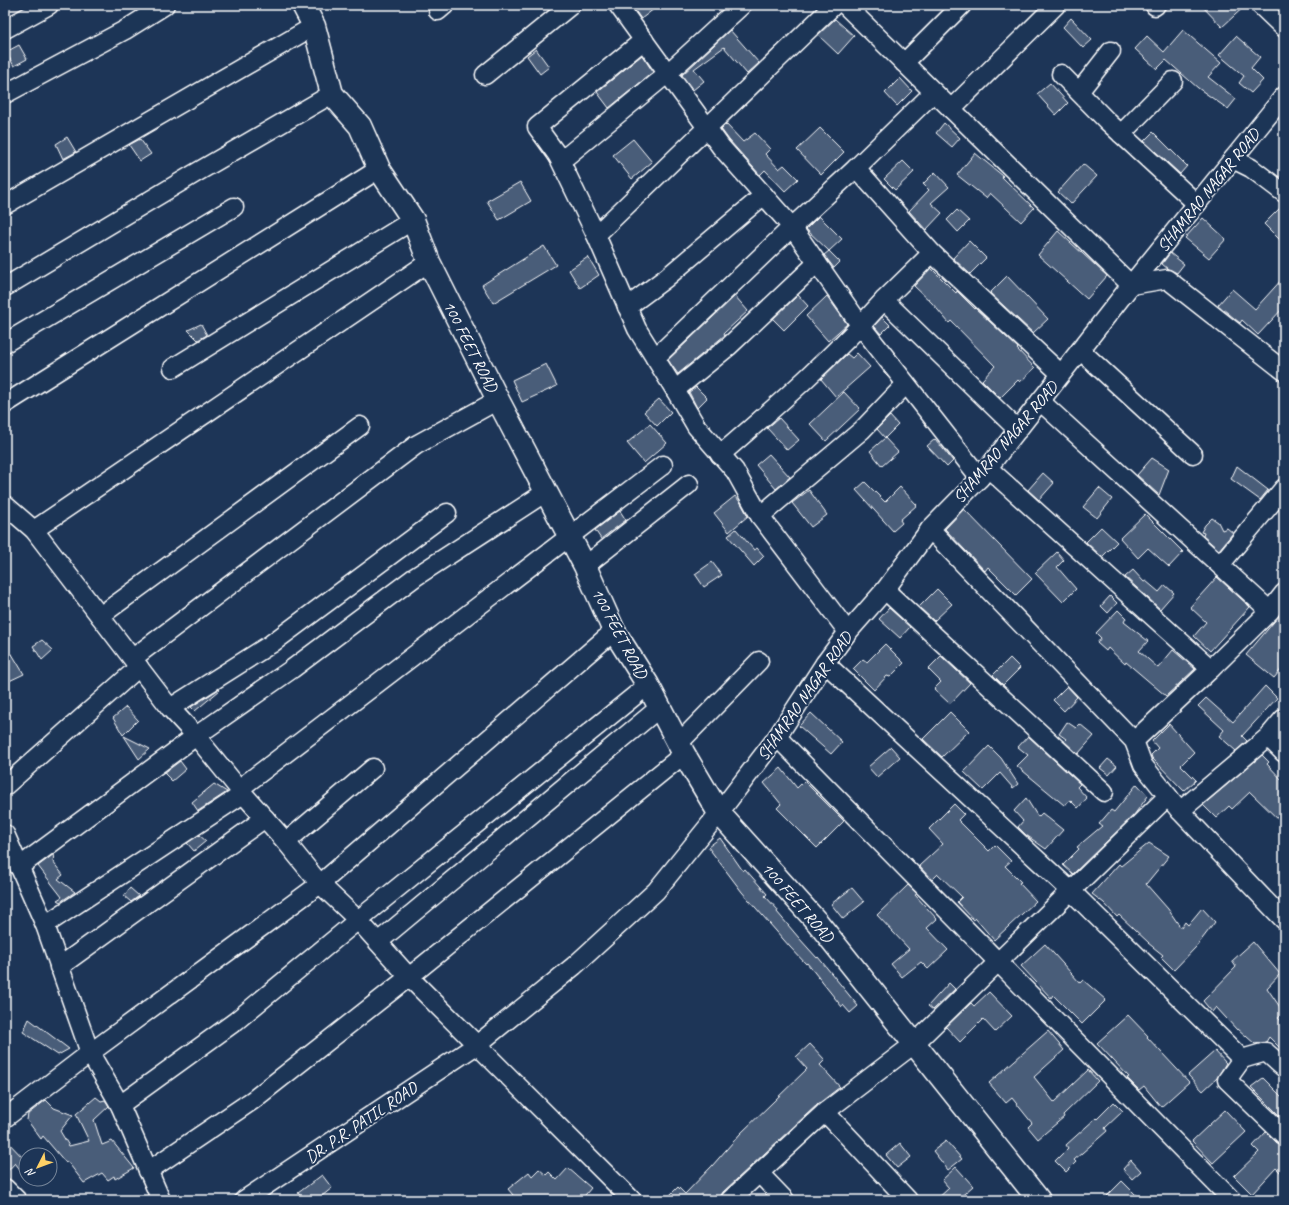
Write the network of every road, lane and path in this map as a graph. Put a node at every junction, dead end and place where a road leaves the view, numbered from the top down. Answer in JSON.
{"nodes":[{"id":1,"x":49,"y":5,"type":"edge"},
{"id":2,"x":165,"y":5,"type":"edge"},
{"id":3,"x":303,"y":5,"type":"edge"},
{"id":4,"x":571,"y":5,"type":"edge"},
{"id":5,"x":618,"y":5,"type":"edge"},
{"id":6,"x":742,"y":5,"type":"edge"},
{"id":7,"x":834,"y":5,"type":"edge"},
{"id":8,"x":845,"y":5,"type":"edge"},
{"id":9,"x":962,"y":5,"type":"edge"},
{"id":10,"x":1056,"y":5,"type":"edge"},
{"id":11,"x":1260,"y":5,"type":"edge"},
{"id":12,"x":314,"y":26,"type":"junction"},
{"id":13,"x":1284,"y":28,"type":"edge"},
{"id":14,"x":5,"y":29,"type":"edge"},
{"id":15,"x":644,"y":40,"type":"junction"},
{"id":16,"x":1111,"y":51,"type":"dead end"},
{"id":17,"x":904,"y":63,"type":"junction"},
{"id":18,"x":668,"y":73,"type":"junction"},
{"id":19,"x":1062,"y":74,"type":"dead end"},
{"id":20,"x":485,"y":75,"type":"dead end"},
{"id":21,"x":1173,"y":81,"type":"dead end"},
{"id":22,"x":934,"y":92,"type":"junction"},
{"id":23,"x":1079,"y":92,"type":"junction"},
{"id":24,"x":5,"y":94,"type":"edge"},
{"id":25,"x":332,"y":94,"type":"junction"},
{"id":26,"x":1284,"y":96,"type":"edge"},
{"id":27,"x":951,"y":109,"type":"junction"},
{"id":28,"x":708,"y":128,"type":"junction"},
{"id":29,"x":1121,"y":134,"type":"junction"},
{"id":30,"x":558,"y":156,"type":"junction"},
{"id":31,"x":1233,"y":159,"type":"junction"},
{"id":32,"x":856,"y":168,"type":"junction"},
{"id":33,"x":379,"y":169,"type":"junction"},
{"id":34,"x":1284,"y":193,"type":"edge"},
{"id":35,"x":764,"y":195,"type":"junction"},
{"id":36,"x":1197,"y":204,"type":"junction"},
{"id":37,"x":5,"y":205,"type":"edge"},
{"id":38,"x":234,"y":207,"type":"dead end"},
{"id":39,"x":413,"y":220,"type":"junction"},
{"id":40,"x":792,"y":227,"type":"junction"},
{"id":41,"x":596,"y":235,"type":"junction"},
{"id":42,"x":932,"y":253,"type":"junction"},
{"id":43,"x":429,"y":262,"type":"junction"},
{"id":44,"x":817,"y":263,"type":"junction"},
{"id":45,"x":1131,"y":285,"type":"junction"},
{"id":46,"x":5,"y":287,"type":"edge"},
{"id":47,"x":884,"y":300,"type":"junction"},
{"id":48,"x":627,"y":307,"type":"junction"},
{"id":49,"x":861,"y":326,"type":"junction"},
{"id":50,"x":5,"y":343,"type":"edge"},
{"id":51,"x":1080,"y":350,"type":"junction"},
{"id":52,"x":655,"y":358,"type":"junction"},
{"id":53,"x":173,"y":368,"type":"dead end"},
{"id":54,"x":1284,"y":370,"type":"edge"},
{"id":55,"x":1061,"y":374,"type":"junction"},
{"id":56,"x":906,"y":384,"type":"junction"},
{"id":57,"x":675,"y":390,"type":"junction"},
{"id":58,"x":498,"y":400,"type":"junction"},
{"id":59,"x":1040,"y":401,"type":"junction"},
{"id":60,"x":5,"y":404,"type":"edge"},
{"id":61,"x":360,"y":426,"type":"dead end"},
{"id":62,"x":1018,"y":430,"type":"junction"},
{"id":63,"x":720,"y":454,"type":"junction"},
{"id":64,"x":1193,"y":454,"type":"dead end"},
{"id":65,"x":663,"y":465,"type":"dead end"},
{"id":66,"x":984,"y":473,"type":"junction"},
{"id":67,"x":689,"y":484,"type":"dead end"},
{"id":68,"x":1284,"y":488,"type":"edge"},
{"id":69,"x":546,"y":492,"type":"junction"},
{"id":70,"x":5,"y":505,"type":"edge"},
{"id":71,"x":447,"y":513,"type":"dead end"},
{"id":72,"x":760,"y":516,"type":"junction"},
{"id":73,"x":930,"y":529,"type":"junction"},
{"id":74,"x":34,"y":530,"type":"junction"},
{"id":75,"x":570,"y":537,"type":"junction"},
{"id":76,"x":1220,"y":565,"type":"junction"},
{"id":77,"x":585,"y":566,"type":"junction"},
{"id":78,"x":885,"y":590,"type":"junction"},
{"id":79,"x":1284,"y":594,"type":"edge"},
{"id":80,"x":1270,"y":611,"type":"junction"},
{"id":81,"x":100,"y":616,"type":"junction"},
{"id":82,"x":614,"y":631,"type":"junction"},
{"id":83,"x":848,"y":632,"type":"junction"},
{"id":84,"x":759,"y":661,"type":"dead end"},
{"id":85,"x":136,"y":663,"type":"junction"},
{"id":86,"x":825,"y":663,"type":"junction"},
{"id":87,"x":1211,"y":669,"type":"junction"},
{"id":88,"x":648,"y":685,"type":"junction"},
{"id":89,"x":170,"y":708,"type":"junction"},
{"id":90,"x":659,"y":708,"type":"junction"},
{"id":91,"x":1284,"y":718,"type":"edge"},
{"id":92,"x":196,"y":736,"type":"junction"},
{"id":93,"x":778,"y":737,"type":"junction"},
{"id":94,"x":1268,"y":737,"type":"junction"},
{"id":95,"x":1134,"y":741,"type":"junction"},
{"id":96,"x":681,"y":749,"type":"junction"},
{"id":97,"x":1284,"y":753,"type":"edge"},
{"id":98,"x":373,"y":768,"type":"dead end"},
{"id":99,"x":5,"y":786,"type":"edge"},
{"id":100,"x":241,"y":791,"type":"junction"},
{"id":101,"x":1104,"y":792,"type":"dead end"},
{"id":102,"x":1168,"y":796,"type":"junction"},
{"id":103,"x":1180,"y":811,"type":"junction"},
{"id":104,"x":719,"y":813,"type":"junction"},
{"id":105,"x":265,"y":818,"type":"junction"},
{"id":106,"x":5,"y":834,"type":"edge"},
{"id":107,"x":286,"y":842,"type":"junction"},
{"id":108,"x":19,"y":867,"type":"junction"},
{"id":109,"x":320,"y":884,"type":"junction"},
{"id":110,"x":1071,"y":891,"type":"junction"},
{"id":111,"x":358,"y":920,"type":"junction"},
{"id":112,"x":1284,"y":920,"type":"edge"},
{"id":113,"x":45,"y":925,"type":"junction"},
{"id":114,"x":378,"y":942,"type":"junction"},
{"id":115,"x":998,"y":962,"type":"junction"},
{"id":116,"x":59,"y":967,"type":"junction"},
{"id":117,"x":409,"y":977,"type":"junction"},
{"id":118,"x":478,"y":1044,"type":"junction"},
{"id":119,"x":914,"y":1044,"type":"junction"},
{"id":120,"x":90,"y":1054,"type":"junction"},
{"id":121,"x":1242,"y":1059,"type":"junction"},
{"id":122,"x":1284,"y":1068,"type":"edge"},
{"id":123,"x":120,"y":1105,"type":"junction"},
{"id":124,"x":825,"y":1112,"type":"junction"},
{"id":125,"x":5,"y":1118,"type":"edge"},
{"id":126,"x":1284,"y":1135,"type":"edge"},
{"id":127,"x":148,"y":1171,"type":"junction"},
{"id":128,"x":759,"y":1174,"type":"junction"},
{"id":129,"x":5,"y":1188,"type":"edge"},
{"id":130,"x":17,"y":1200,"type":"edge"},
{"id":131,"x":161,"y":1200,"type":"edge"},
{"id":132,"x":244,"y":1200,"type":"edge"},
{"id":133,"x":632,"y":1200,"type":"edge"},
{"id":134,"x":730,"y":1200,"type":"edge"},
{"id":135,"x":785,"y":1200,"type":"edge"},
{"id":136,"x":908,"y":1200,"type":"edge"},
{"id":137,"x":1039,"y":1200,"type":"edge"},
{"id":138,"x":1232,"y":1200,"type":"edge"}],
"edges":[{"from":1,"to":14,"type":"street"},
{"from":2,"to":24,"type":"street"},
{"from":3,"to":12,"type":"main road","name":"100 FEET ROAD"},
{"from":4,"to":20,"type":"street"},
{"from":5,"to":15,"type":"street"},
{"from":6,"to":18,"type":"street"},
{"from":7,"to":28,"type":"street"},
{"from":8,"to":17,"type":"street"},
{"from":9,"to":17,"type":"street"},
{"from":10,"to":27,"type":"street"},
{"from":11,"to":13,"type":"street"},
{"from":12,"to":25,"type":"main road","name":"100 FEET ROAD"},
{"from":12,"to":37,"type":"street"},
{"from":15,"to":18,"type":"street"},
{"from":15,"to":30,"type":"street"},
{"from":16,"to":23,"type":"street"},
{"from":17,"to":22,"type":"street"},
{"from":18,"to":28,"type":"street"},
{"from":18,"to":30,"type":"street"},
{"from":19,"to":23,"type":"street"},
{"from":21,"to":29,"type":"street"},
{"from":22,"to":27,"type":"street"},
{"from":22,"to":32,"type":"street"},
{"from":23,"to":29,"type":"street"},
{"from":25,"to":33,"type":"main road","name":"100 FEET ROAD"},
{"from":25,"to":46,"type":"street"},
{"from":26,"to":31,"type":"street","name":"SHAMRAO NAGAR ROAD"},
{"from":27,"to":45,"type":"street"},
{"from":28,"to":35,"type":"street"},
{"from":28,"to":41,"type":"street"},
{"from":29,"to":36,"type":"street"},
{"from":30,"to":41,"type":"street"},
{"from":31,"to":34,"type":"street"},
{"from":31,"to":36,"type":"street","name":"SHAMRAO NAGAR ROAD"},
{"from":32,"to":40,"type":"street"},
{"from":32,"to":42,"type":"street"},
{"from":33,"to":39,"type":"main road","name":"100 FEET ROAD"},
{"from":33,"to":60,"type":"street"},
{"from":35,"to":40,"type":"street"},
{"from":35,"to":48,"type":"street"},
{"from":36,"to":45,"type":"street","name":"SHAMRAO NAGAR ROAD"},
{"from":38,"to":50,"type":"street"},
{"from":39,"to":43,"type":"main road","name":"100 FEET ROAD"},
{"from":39,"to":53,"type":"street"},
{"from":40,"to":44,"type":"street"},
{"from":40,"to":52,"type":"street"},
{"from":41,"to":48,"type":"street"},
{"from":42,"to":47,"type":"street"},
{"from":42,"to":55,"type":"street"},
{"from":43,"to":58,"type":"main road","name":"100 FEET ROAD"},
{"from":43,"to":74,"type":"street"},
{"from":44,"to":49,"type":"street"},
{"from":44,"to":57,"type":"street"},
{"from":45,"to":51,"type":"street","name":"SHAMRAO NAGAR ROAD"},
{"from":45,"to":54,"type":"street"},
{"from":47,"to":49,"type":"street"},
{"from":47,"to":62,"type":"street"},
{"from":48,"to":52,"type":"street"},
{"from":49,"to":56,"type":"street"},
{"from":49,"to":63,"type":"street"},
{"from":51,"to":55,"type":"street","name":"SHAMRAO NAGAR ROAD"},
{"from":51,"to":64,"type":"street"},
{"from":52,"to":57,"type":"street"},
{"from":55,"to":59,"type":"street","name":"SHAMRAO NAGAR ROAD"},
{"from":56,"to":66,"type":"street"},
{"from":56,"to":72,"type":"street"},
{"from":57,"to":63,"type":"street"},
{"from":58,"to":69,"type":"main road","name":"100 FEET ROAD"},
{"from":58,"to":85,"type":"street"},
{"from":59,"to":62,"type":"street","name":"SHAMRAO NAGAR ROAD"},
{"from":59,"to":76,"type":"street"},
{"from":61,"to":81,"type":"street"},
{"from":62,"to":66,"type":"street","name":"SHAMRAO NAGAR ROAD"},
{"from":63,"to":72,"type":"street"},
{"from":65,"to":75,"type":"street"},
{"from":66,"to":73,"type":"street","name":"SHAMRAO NAGAR ROAD"},
{"from":66,"to":87,"type":"street"},
{"from":67,"to":77,"type":"street"},
{"from":68,"to":76,"type":"street"},
{"from":69,"to":75,"type":"main road","name":"100 FEET ROAD"},
{"from":69,"to":92,"type":"street"},
{"from":70,"to":74,"type":"street"},
{"from":71,"to":89,"type":"street"},
{"from":72,"to":83,"type":"street"},
{"from":73,"to":78,"type":"street","name":"SHAMRAO NAGAR ROAD"},
{"from":73,"to":95,"type":"street"},
{"from":74,"to":81,"type":"street"},
{"from":75,"to":77,"type":"main road","name":"100 FEET ROAD"},
{"from":75,"to":100,"type":"street"},
{"from":76,"to":80,"type":"street"},
{"from":77,"to":82,"type":"main road","name":"100 FEET ROAD"},
{"from":78,"to":83,"type":"street","name":"SHAMRAO NAGAR ROAD"},
{"from":78,"to":101,"type":"street"},
{"from":79,"to":80,"type":"street"},
{"from":80,"to":87,"type":"street"},
{"from":81,"to":85,"type":"street"},
{"from":82,"to":88,"type":"main road","name":"100 FEET ROAD"},
{"from":82,"to":109,"type":"street"},
{"from":83,"to":86,"type":"street","name":"SHAMRAO NAGAR ROAD"},
{"from":84,"to":96,"type":"street"},
{"from":85,"to":89,"type":"street"},
{"from":85,"to":99,"type":"street"},
{"from":86,"to":93,"type":"street","name":"SHAMRAO NAGAR ROAD"},
{"from":86,"to":110,"type":"street"},
{"from":87,"to":95,"type":"street"},
{"from":88,"to":90,"type":"main road","name":"100 FEET ROAD"},
{"from":88,"to":111,"type":"street"},
{"from":89,"to":92,"type":"street"},
{"from":90,"to":96,"type":"main road","name":"100 FEET ROAD"},
{"from":90,"to":114,"type":"street"},
{"from":91,"to":94,"type":"street"},
{"from":92,"to":100,"type":"street"},
{"from":92,"to":108,"type":"street"},
{"from":93,"to":104,"type":"street","name":"SHAMRAO NAGAR ROAD"},
{"from":93,"to":115,"type":"street"},
{"from":94,"to":97,"type":"street"},
{"from":94,"to":103,"type":"street"},
{"from":95,"to":102,"type":"street"},
{"from":96,"to":104,"type":"main road","name":"100 FEET ROAD"},
{"from":96,"to":117,"type":"street"},
{"from":98,"to":107,"type":"street"},
{"from":100,"to":105,"type":"street"},
{"from":100,"to":113,"type":"street"},
{"from":102,"to":103,"type":"street"},
{"from":102,"to":110,"type":"street"},
{"from":103,"to":112,"type":"street"},
{"from":104,"to":118,"type":"street","name":"SHAMRAO NAGAR ROAD"},
{"from":104,"to":119,"type":"main road","name":"100 FEET ROAD"},
{"from":105,"to":107,"type":"street"},
{"from":105,"to":116,"type":"street"},
{"from":106,"to":108,"type":"street"},
{"from":107,"to":109,"type":"street"},
{"from":108,"to":113,"type":"street"},
{"from":109,"to":111,"type":"street"},
{"from":109,"to":120,"type":"street"},
{"from":110,"to":115,"type":"street"},
{"from":110,"to":121,"type":"street"},
{"from":111,"to":114,"type":"street"},
{"from":111,"to":123,"type":"street"},
{"from":113,"to":116,"type":"street"},
{"from":114,"to":117,"type":"street"},
{"from":115,"to":119,"type":"street"},
{"from":115,"to":138,"type":"street"},
{"from":116,"to":120,"type":"street"},
{"from":117,"to":118,"type":"street"},
{"from":117,"to":127,"type":"street"},
{"from":118,"to":132,"type":"street","name":"DR. P.R. PATIL ROAD"},
{"from":118,"to":133,"type":"street"},
{"from":119,"to":124,"type":"street"},
{"from":119,"to":137,"type":"main road","name":"100 FEET ROAD"},
{"from":120,"to":123,"type":"street"},
{"from":120,"to":125,"type":"street"},
{"from":121,"to":122,"type":"street"},
{"from":121,"to":126,"type":"street"},
{"from":123,"to":127,"type":"street"},
{"from":124,"to":128,"type":"street"},
{"from":124,"to":136,"type":"street"},
{"from":127,"to":131,"type":"street"},
{"from":128,"to":134,"type":"street"},
{"from":128,"to":135,"type":"street"},
{"from":129,"to":130,"type":"street"}]}
